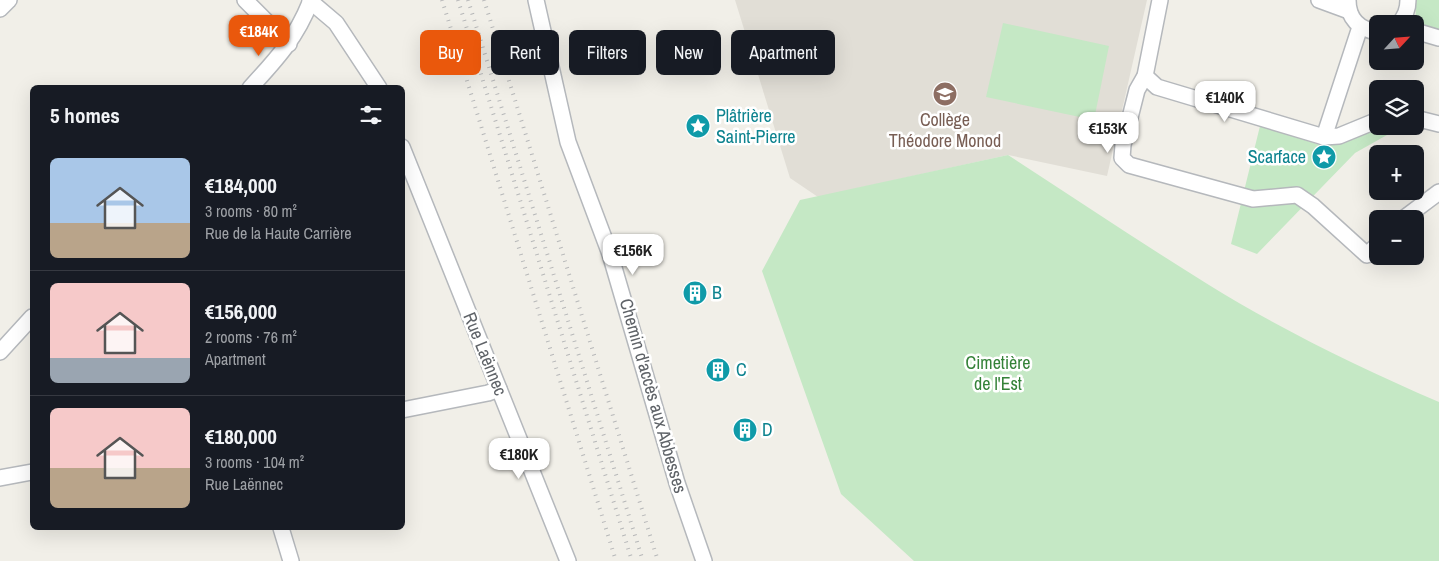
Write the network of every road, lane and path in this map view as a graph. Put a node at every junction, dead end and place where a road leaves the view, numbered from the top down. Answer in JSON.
{"nodes":[{"id":1,"x":9,"y":0,"type":"edge"},
{"id":2,"x":245,"y":0,"type":"edge"},
{"id":3,"x":310,"y":0,"type":"edge"},
{"id":4,"x":536,"y":0,"type":"edge"},
{"id":5,"x":1160,"y":0,"type":"edge"},
{"id":6,"x":1319,"y":0,"type":"edge"},
{"id":7,"x":1408,"y":0,"type":"edge"},
{"id":8,"x":1348,"y":6,"type":"edge"},
{"id":9,"x":0,"y":9,"type":"edge"},
{"id":10,"x":1405,"y":15,"type":"edge"},
{"id":11,"x":1360,"y":27,"type":"junction"},
{"id":12,"x":1369,"y":32,"type":"edge"},
{"id":13,"x":1424,"y":34,"type":"edge"},
{"id":14,"x":1439,"y":38,"type":"edge"},
{"id":15,"x":289,"y":44,"type":"junction"},
{"id":16,"x":1145,"y":76,"type":"junction"},
{"id":17,"x":253,"y":85,"type":"edge"},
{"id":18,"x":377,"y":85,"type":"edge"},
{"id":19,"x":1424,"y":120,"type":"edge"},
{"id":20,"x":1369,"y":124,"type":"edge"},
{"id":21,"x":1439,"y":124,"type":"edge"},
{"id":22,"x":1324,"y":138,"type":"junction"},
{"id":23,"x":405,"y":154,"type":"edge"},
{"id":24,"x":1439,"y":192,"type":"edge"},
{"id":25,"x":1414,"y":210,"type":"edge"},
{"id":26,"x":1369,"y":253,"type":"edge"},
{"id":27,"x":30,"y":319,"type":"edge"},
{"id":28,"x":0,"y":352,"type":"edge"},
{"id":29,"x":499,"y":389,"type":"junction"},
{"id":30,"x":405,"y":409,"type":"edge"},
{"id":31,"x":30,"y":472,"type":"edge"},
{"id":32,"x":0,"y":478,"type":"edge"},
{"id":33,"x":282,"y":530,"type":"edge"},
{"id":34,"x":292,"y":561,"type":"edge"},
{"id":35,"x":568,"y":561,"type":"edge"},
{"id":36,"x":704,"y":561,"type":"edge"}],
"edges":[{"from":1,"to":9,"type":"street"},
{"from":2,"to":15,"type":"street"},
{"from":3,"to":15,"type":"street"},
{"from":3,"to":18,"type":"street"},
{"from":4,"to":36,"type":"street","name":"Chemin d'accès aux Abbesses"},
{"from":5,"to":16,"type":"street"},
{"from":6,"to":8,"type":"street"},
{"from":7,"to":10,"type":"street"},
{"from":8,"to":11,"type":"street"},
{"from":11,"to":12,"type":"street"},
{"from":11,"to":22,"type":"street"},
{"from":13,"to":14,"type":"street"},
{"from":15,"to":17,"type":"street"},
{"from":16,"to":22,"type":"street"},
{"from":16,"to":26,"type":"street"},
{"from":19,"to":21,"type":"street"},
{"from":20,"to":22,"type":"street"},
{"from":23,"to":29,"type":"street","name":"Rue Laënnec"},
{"from":24,"to":25,"type":"street"},
{"from":27,"to":28,"type":"street"},
{"from":29,"to":30,"type":"street"},
{"from":29,"to":35,"type":"street","name":"Rue Laënnec"},
{"from":31,"to":32,"type":"street"},
{"from":33,"to":34,"type":"street"}]}
